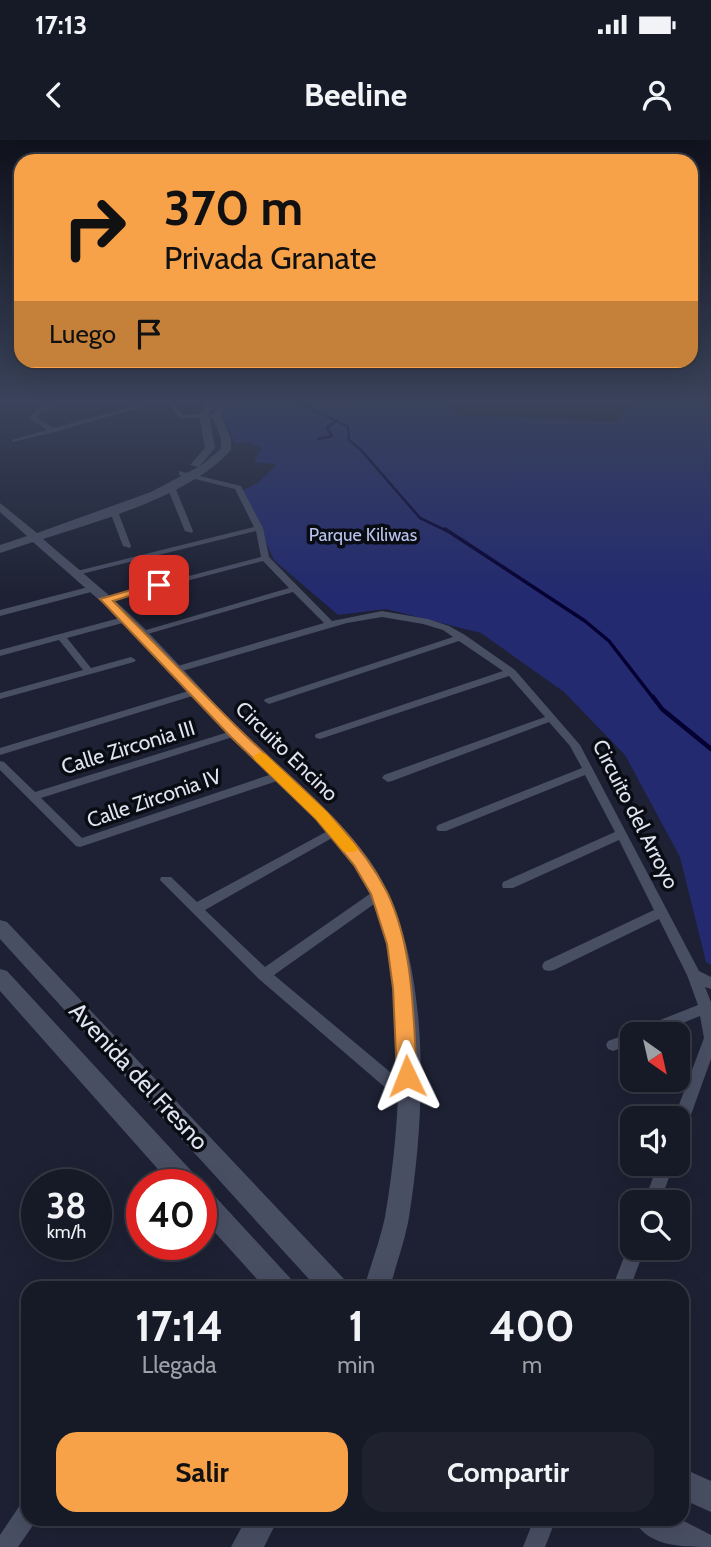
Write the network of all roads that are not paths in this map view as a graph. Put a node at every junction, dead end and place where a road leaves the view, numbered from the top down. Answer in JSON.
{"nodes":[{"id":1,"x":198,"y":465,"type":"edge"},
{"id":2,"x":212,"y":465,"type":"edge"},
{"id":3,"x":188,"y":474,"type":"junction"},
{"id":4,"x":170,"y":487,"type":"junction"},
{"id":5,"x":0,"y":506,"type":"edge"},
{"id":6,"x":113,"y":509,"type":"junction"},
{"id":7,"x":259,"y":528,"type":"junction"},
{"id":8,"x":189,"y":531,"type":"dead end"},
{"id":9,"x":29,"y":534,"type":"junction"},
{"id":10,"x":0,"y":539,"type":"edge"},
{"id":11,"x":127,"y":546,"type":"dead end"},
{"id":12,"x":0,"y":549,"type":"edge"},
{"id":13,"x":265,"y":558,"type":"junction"},
{"id":14,"x":76,"y":574,"type":"junction"},
{"id":15,"x":294,"y":589,"type":"junction"},
{"id":16,"x":99,"y":594,"type":"junction"},
{"id":17,"x":0,"y":613,"type":"edge"},
{"id":18,"x":127,"y":619,"type":"junction"},
{"id":19,"x":331,"y":625,"type":"junction"},
{"id":20,"x":141,"y":633,"type":"junction"},
{"id":21,"x":61,"y":636,"type":"junction"},
{"id":22,"x":462,"y":637,"type":"junction"},
{"id":23,"x":0,"y":653,"type":"edge"},
{"id":24,"x":131,"y":660,"type":"dead end"},
{"id":25,"x":176,"y":670,"type":"junction"},
{"id":26,"x":89,"y":672,"type":"junction"},
{"id":27,"x":511,"y":672,"type":"junction"},
{"id":28,"x":195,"y":692,"type":"junction"},
{"id":29,"x":0,"y":696,"type":"edge"},
{"id":30,"x":269,"y":701,"type":"dead end"},
{"id":31,"x":551,"y":718,"type":"junction"},
{"id":32,"x":235,"y":733,"type":"junction"},
{"id":33,"x":320,"y":736,"type":"dead end"},
{"id":34,"x":0,"y":752,"type":"edge"},
{"id":35,"x":0,"y":764,"type":"edge"},
{"id":36,"x":587,"y":770,"type":"junction"},
{"id":37,"x":279,"y":776,"type":"junction"},
{"id":38,"x":388,"y":778,"type":"dead end"},
{"id":39,"x":32,"y":797,"type":"junction"},
{"id":40,"x":442,"y":828,"type":"dead end"},
{"id":41,"x":335,"y":831,"type":"junction"},
{"id":42,"x":622,"y":834,"type":"junction"},
{"id":43,"x":166,"y":880,"type":"dead end"},
{"id":44,"x":508,"y":885,"type":"dead end"},
{"id":45,"x":379,"y":894,"type":"junction"},
{"id":46,"x":196,"y":909,"type":"junction"},
{"id":47,"x":661,"y":912,"type":"junction"},
{"id":48,"x":0,"y":927,"type":"edge"},
{"id":49,"x":550,"y":966,"type":"dead end"},
{"id":50,"x":264,"y":975,"type":"junction"},
{"id":51,"x":694,"y":975,"type":"junction"},
{"id":52,"x":0,"y":977,"type":"edge"},
{"id":53,"x":711,"y":983,"type":"edge"},
{"id":54,"x":706,"y":1007,"type":"junction"},
{"id":55,"x":669,"y":1022,"type":"edge"},
{"id":56,"x":620,"y":1042,"type":"edge"},
{"id":57,"x":613,"y":1045,"type":"dead end"},
{"id":58,"x":408,"y":1097,"type":"junction"},
{"id":59,"x":686,"y":1106,"type":"edge"},
{"id":60,"x":174,"y":1169,"type":"edge"},
{"id":61,"x":217,"y":1217,"type":"edge"},
{"id":62,"x":632,"y":1260,"type":"edge"},
{"id":63,"x":276,"y":1281,"type":"edge"},
{"id":64,"x":329,"y":1281,"type":"edge"},
{"id":65,"x":379,"y":1281,"type":"edge"},
{"id":66,"x":624,"y":1281,"type":"edge"},
{"id":67,"x":689,"y":1486,"type":"edge"},
{"id":68,"x":711,"y":1497,"type":"edge"},
{"id":69,"x":21,"y":1523,"type":"edge"},
{"id":70,"x":259,"y":1526,"type":"edge"},
{"id":71,"x":542,"y":1526,"type":"edge"},
{"id":72,"x":662,"y":1526,"type":"edge"},
{"id":73,"x":5,"y":1547,"type":"edge"},
{"id":74,"x":247,"y":1547,"type":"edge"},
{"id":75,"x":534,"y":1547,"type":"edge"},
{"id":76,"x":701,"y":1547,"type":"edge"}],
"edges":[{"from":1,"to":3,"type":"street"},
{"from":2,"to":3,"type":"street"},
{"from":3,"to":4,"type":"street"},
{"from":3,"to":7,"type":"street"},
{"from":3,"to":9,"type":"street"},
{"from":4,"to":6,"type":"street"},
{"from":4,"to":8,"type":"street"},
{"from":5,"to":9,"type":"street","name":"Circuito Encino"},
{"from":6,"to":9,"type":"street"},
{"from":6,"to":11,"type":"street"},
{"from":7,"to":13,"type":"street"},
{"from":7,"to":14,"type":"street"},
{"from":9,"to":10,"type":"street"},
{"from":9,"to":12,"type":"street"},
{"from":9,"to":14,"type":"street","name":"Circuito Encino"},
{"from":13,"to":15,"type":"street"},
{"from":13,"to":16,"type":"street"},
{"from":14,"to":16,"type":"street","name":"Circuito Encino"},
{"from":15,"to":19,"type":"street"},
{"from":15,"to":20,"type":"street"},
{"from":16,"to":17,"type":"street"},
{"from":16,"to":18,"type":"street","name":"Circuito Encino"},
{"from":18,"to":20,"type":"street","name":"Circuito Encino"},
{"from":18,"to":21,"type":"street"},
{"from":19,"to":22,"type":"street","name":"Circuito del Arroyo"},
{"from":19,"to":25,"type":"street","name":"Circuito del Arroyo"},
{"from":20,"to":25,"type":"street","name":"Circuito Encino"},
{"from":21,"to":23,"type":"street"},
{"from":21,"to":26,"type":"street"},
{"from":22,"to":27,"type":"street","name":"Circuito del Arroyo"},
{"from":22,"to":30,"type":"street"},
{"from":24,"to":26,"type":"street"},
{"from":25,"to":28,"type":"street","name":"Circuito Encino"},
{"from":26,"to":29,"type":"street"},
{"from":27,"to":31,"type":"street","name":"Circuito del Arroyo"},
{"from":27,"to":33,"type":"street"},
{"from":28,"to":32,"type":"street","name":"Circuito Encino"},
{"from":28,"to":34,"type":"street"},
{"from":31,"to":36,"type":"street","name":"Circuito del Arroyo"},
{"from":31,"to":38,"type":"street"},
{"from":32,"to":37,"type":"street","name":"Circuito Encino"},
{"from":32,"to":39,"type":"street","name":"Calle Zirconia III"},
{"from":35,"to":39,"type":"street"},
{"from":36,"to":40,"type":"street"},
{"from":36,"to":42,"type":"street","name":"Circuito del Arroyo"},
{"from":37,"to":39,"type":"street","name":"Calle Zirconia IV"},
{"from":37,"to":41,"type":"street","name":"Circuito Encino"},
{"from":41,"to":45,"type":"street","name":"Circuito Encino"},
{"from":41,"to":46,"type":"street"},
{"from":42,"to":44,"type":"street"},
{"from":42,"to":47,"type":"street","name":"Circuito del Arroyo"},
{"from":43,"to":46,"type":"street"},
{"from":45,"to":50,"type":"street"},
{"from":45,"to":58,"type":"street","name":"Circuito Encino"},
{"from":46,"to":50,"type":"street"},
{"from":47,"to":49,"type":"street"},
{"from":47,"to":51,"type":"street","name":"Circuito del Arroyo"},
{"from":48,"to":64,"type":"street","name":"Avenida del Fresno"},
{"from":50,"to":58,"type":"street"},
{"from":51,"to":53,"type":"street"},
{"from":51,"to":54,"type":"street","name":"Circuito del Arroyo"},
{"from":52,"to":60,"type":"street","name":"Avenida del Fresno"},
{"from":54,"to":55,"type":"street"},
{"from":54,"to":59,"type":"street","name":"Circuito del Arroyo"},
{"from":56,"to":57,"type":"street"},
{"from":58,"to":65,"type":"street","name":"Circuito Encino"},
{"from":61,"to":63,"type":"street"},
{"from":62,"to":66,"type":"street"},
{"from":67,"to":68,"type":"street"},
{"from":69,"to":73,"type":"street"},
{"from":70,"to":74,"type":"street"},
{"from":71,"to":75,"type":"street"},
{"from":72,"to":76,"type":"street"}]}
